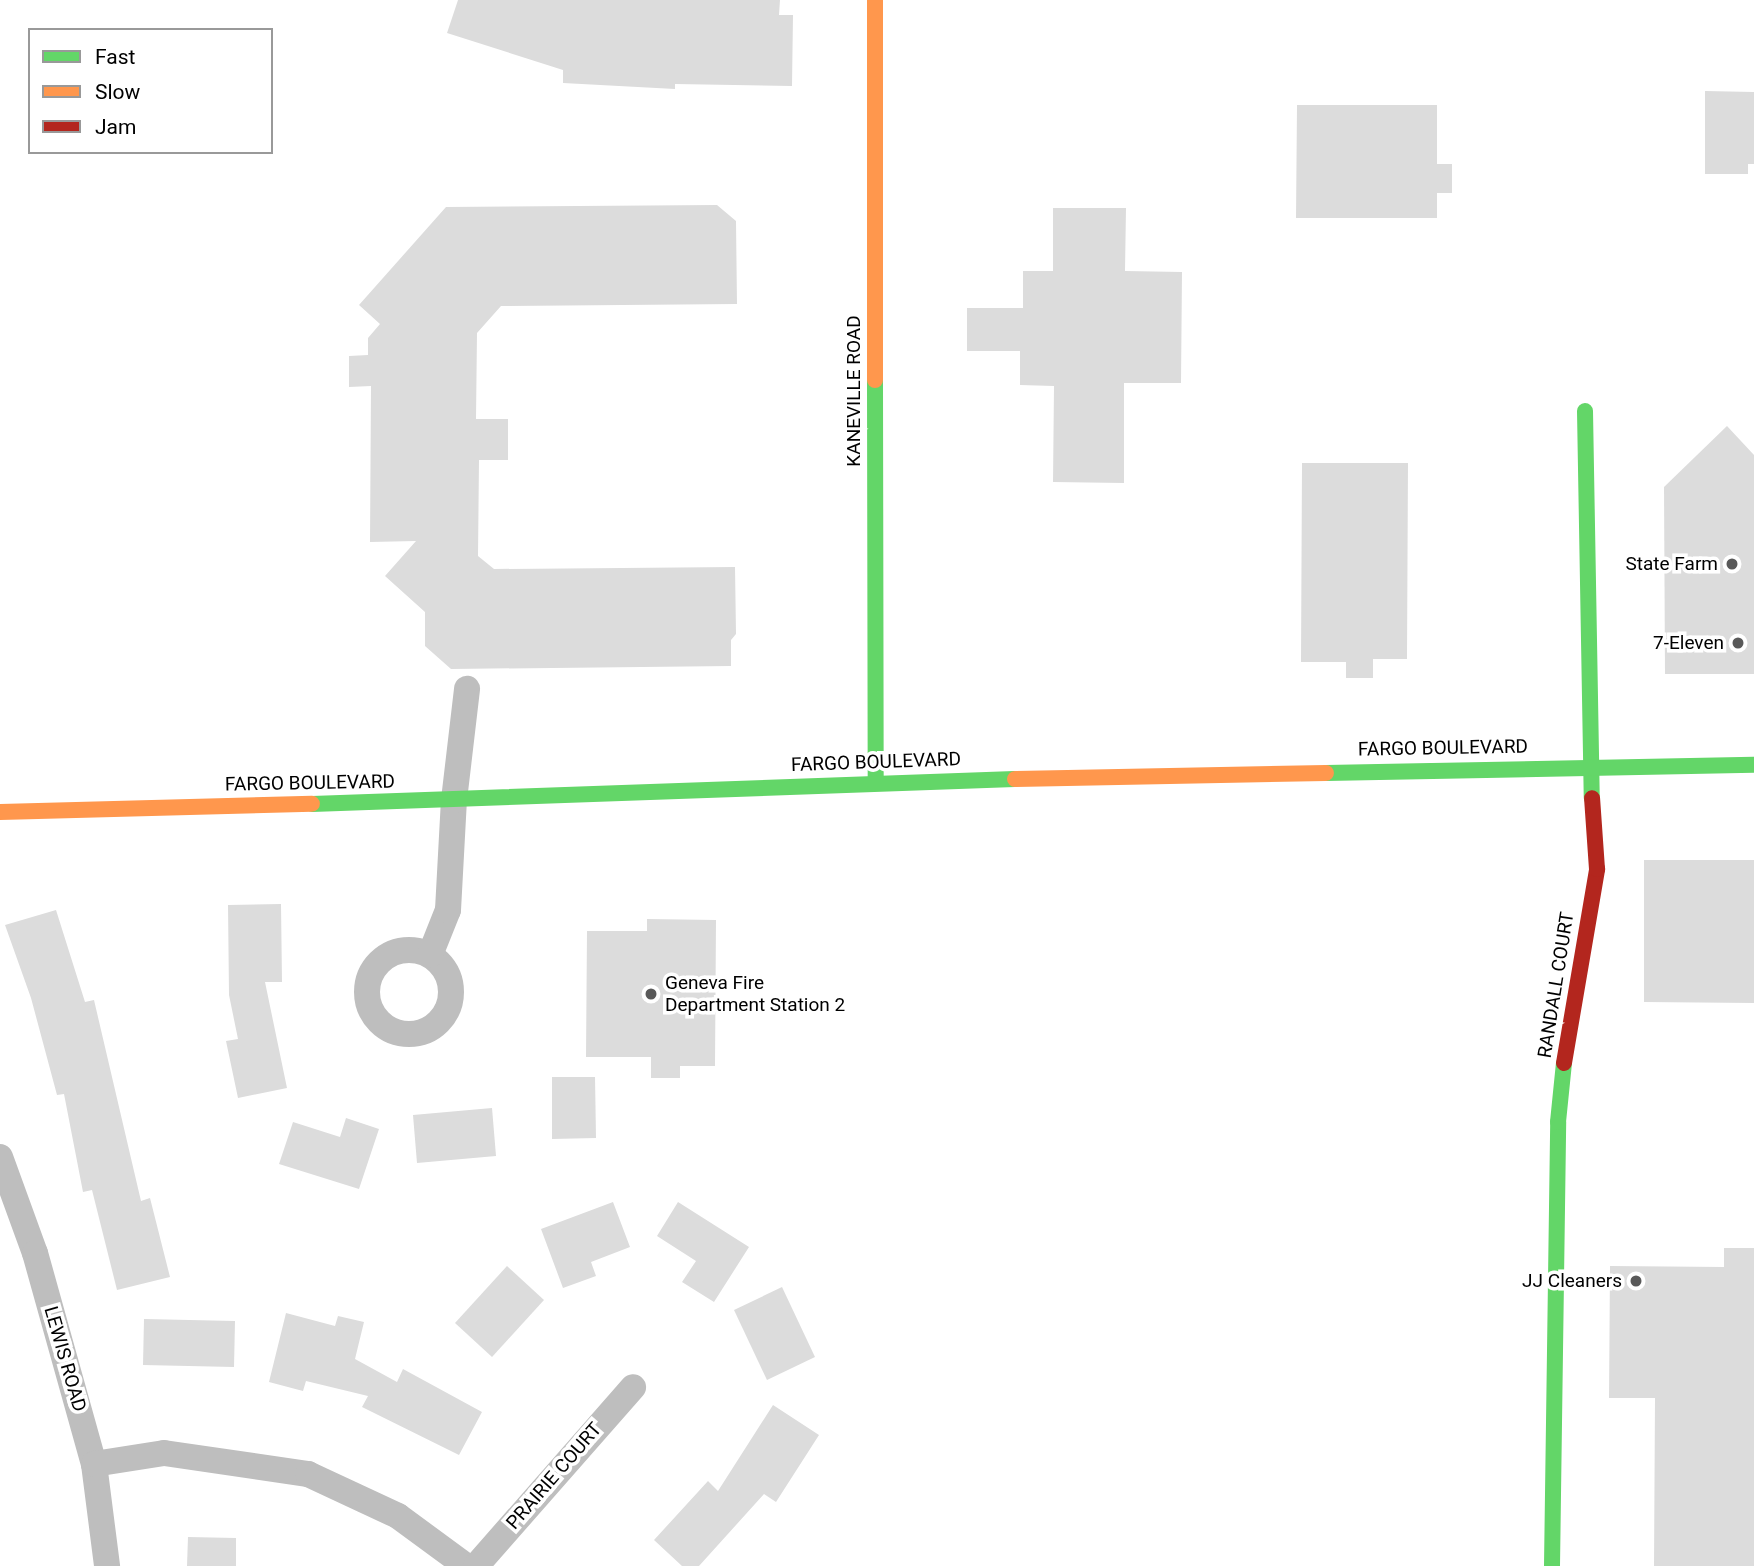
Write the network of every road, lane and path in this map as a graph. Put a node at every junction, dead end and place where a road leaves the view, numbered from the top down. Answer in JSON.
{"nodes":[{"id":1,"x":875,"y":0,"type":"edge"},
{"id":2,"x":1585,"y":411,"type":"dead end"},
{"id":3,"x":467,"y":689,"type":"dead end"},
{"id":4,"x":1754,"y":765,"type":"edge"},
{"id":5,"x":1590,"y":766,"type":"junction"},
{"id":6,"x":876,"y":782,"type":"junction"},
{"id":7,"x":454,"y":800,"type":"junction"},
{"id":8,"x":0,"y":812,"type":"edge"},
{"id":9,"x":430,"y":955,"type":"dead end"},
{"id":10,"x":0,"y":1157,"type":"edge"},
{"id":11,"x":633,"y":1387,"type":"dead end"},
{"id":12,"x":94,"y":1464,"type":"junction"},
{"id":13,"x":107,"y":1566,"type":"edge"},
{"id":14,"x":466,"y":1566,"type":"edge"},
{"id":15,"x":476,"y":1566,"type":"edge"},
{"id":16,"x":1552,"y":1566,"type":"edge"}],
"edges":[{"from":1,"to":6,"type":"street","name":"KANEVILLE ROAD"},
{"from":2,"to":5,"type":"street","name":"RANDALL COURT"},
{"from":3,"to":7,"type":"street"},
{"from":4,"to":5,"type":"street","name":"FARGO BOULEVARD"},
{"from":5,"to":6,"type":"street","name":"FARGO BOULEVARD"},
{"from":5,"to":16,"type":"street","name":"RANDALL COURT"},
{"from":6,"to":7,"type":"street","name":"FARGO BOULEVARD"},
{"from":7,"to":8,"type":"street","name":"FARGO BOULEVARD"},
{"from":7,"to":9,"type":"street"},
{"from":10,"to":12,"type":"street","name":"LEWIS ROAD"},
{"from":11,"to":15,"type":"street","name":"PRAIRIE COURT"},
{"from":12,"to":13,"type":"street","name":"LEWIS ROAD"},
{"from":12,"to":14,"type":"street"}]}
